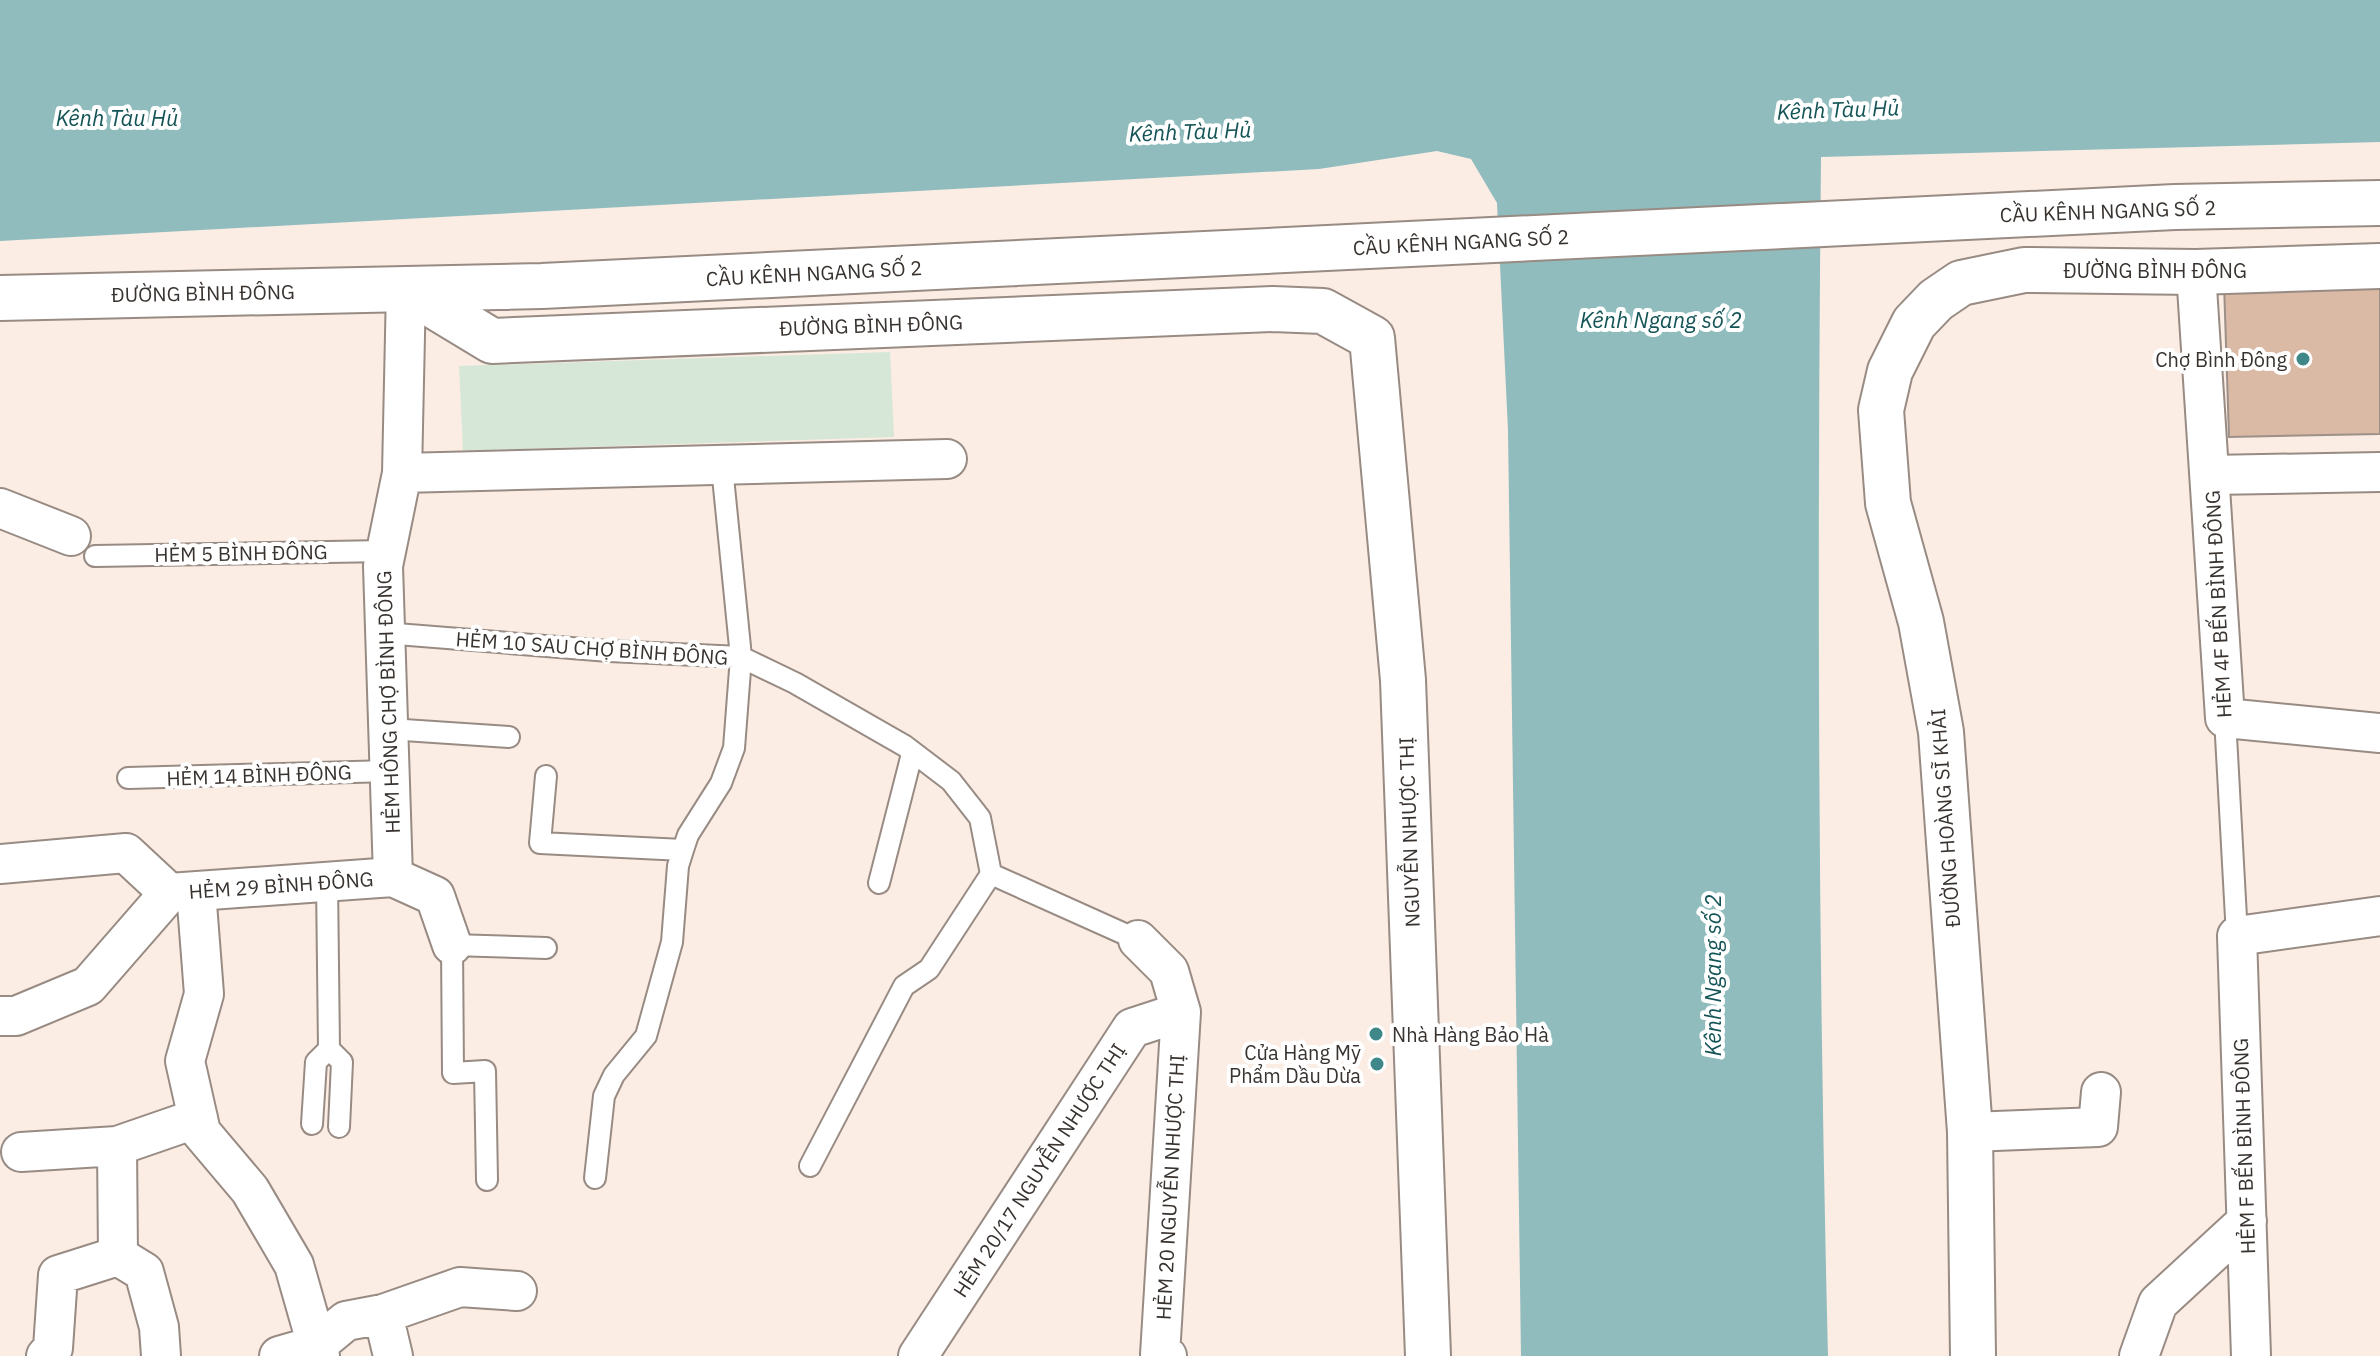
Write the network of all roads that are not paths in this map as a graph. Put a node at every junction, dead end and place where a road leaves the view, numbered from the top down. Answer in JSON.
{"nodes":[{"id":1,"x":2380,"y":203,"type":"edge"},
{"id":2,"x":2380,"y":266,"type":"edge"},
{"id":3,"x":2196,"y":272,"type":"junction"},
{"id":4,"x":542,"y":286,"type":"joint"},
{"id":5,"x":406,"y":289,"type":"junction"},
{"id":6,"x":0,"y":298,"type":"edge"},
{"id":7,"x":1936,"y":300,"type":"joint"},
{"id":8,"x":1347,"y":325,"type":"joint"},
{"id":9,"x":947,"y":459,"type":"dead end"},
{"id":10,"x":722,"y":467,"type":"junction"},
{"id":11,"x":2380,"y":472,"type":"edge"},
{"id":12,"x":402,"y":473,"type":"junction"},
{"id":13,"x":2210,"y":475,"type":"junction"},
{"id":14,"x":0,"y":508,"type":"edge"},
{"id":15,"x":83,"y":546,"type":"joint"},
{"id":16,"x":386,"y":551,"type":"junction"},
{"id":17,"x":384,"y":633,"type":"junction"},
{"id":18,"x":741,"y":657,"type":"junction"},
{"id":19,"x":2225,"y":718,"type":"junction"},
{"id":20,"x":389,"y":729,"type":"junction"},
{"id":21,"x":2380,"y":733,"type":"edge"},
{"id":22,"x":509,"y":737,"type":"dead end"},
{"id":23,"x":912,"y":754,"type":"junction"},
{"id":24,"x":390,"y":771,"type":"junction"},
{"id":25,"x":546,"y":776,"type":"dead end"},
{"id":26,"x":128,"y":778,"type":"dead end"},
{"id":27,"x":683,"y":850,"type":"junction"},
{"id":28,"x":0,"y":864,"type":"edge"},
{"id":29,"x":991,"y":874,"type":"junction"},
{"id":30,"x":393,"y":877,"type":"junction"},
{"id":31,"x":327,"y":882,"type":"junction"},
{"id":32,"x":879,"y":883,"type":"dead end"},
{"id":33,"x":182,"y":892,"type":"junction"},
{"id":34,"x":2380,"y":916,"type":"edge"},
{"id":35,"x":2237,"y":936,"type":"junction"},
{"id":36,"x":1138,"y":940,"type":"joint"},
{"id":37,"x":452,"y":945,"type":"junction"},
{"id":38,"x":546,"y":948,"type":"dead end"},
{"id":39,"x":1181,"y":1012,"type":"junction"},
{"id":40,"x":0,"y":1016,"type":"edge"},
{"id":41,"x":329,"y":1049,"type":"junction"},
{"id":42,"x":2101,"y":1092,"type":"dead end"},
{"id":43,"x":198,"y":1118,"type":"junction"},
{"id":44,"x":312,"y":1124,"type":"dead end"},
{"id":45,"x":339,"y":1127,"type":"dead end"},
{"id":46,"x":1970,"y":1132,"type":"junction"},
{"id":47,"x":117,"y":1146,"type":"junction"},
{"id":48,"x":21,"y":1152,"type":"dead end"},
{"id":49,"x":810,"y":1166,"type":"dead end"},
{"id":50,"x":595,"y":1178,"type":"dead end"},
{"id":51,"x":487,"y":1180,"type":"dead end"},
{"id":52,"x":2247,"y":1221,"type":"junction"},
{"id":53,"x":118,"y":1256,"type":"junction"},
{"id":54,"x":517,"y":1291,"type":"dead end"},
{"id":55,"x":383,"y":1314,"type":"junction"},
{"id":56,"x":318,"y":1350,"type":"edge"},
{"id":57,"x":925,"y":1354,"type":"edge"},
{"id":58,"x":46,"y":1356,"type":"edge"},
{"id":59,"x":161,"y":1356,"type":"edge"},
{"id":60,"x":279,"y":1356,"type":"edge"},
{"id":61,"x":393,"y":1356,"type":"edge"},
{"id":62,"x":1163,"y":1356,"type":"edge"},
{"id":63,"x":1428,"y":1356,"type":"edge"},
{"id":64,"x":1973,"y":1356,"type":"edge"},
{"id":65,"x":2139,"y":1356,"type":"edge"},
{"id":66,"x":2251,"y":1356,"type":"edge"}],
"edges":[{"from":1,"to":4,"type":"street","name":"CẦU KÊNH NGANG SỐ 2"},
{"from":2,"to":3,"type":"street","name":"ĐƯỜNG BÌNH ĐÔNG"},
{"from":3,"to":7,"type":"street","name":"ĐƯỜNG BÌNH ĐÔNG"},
{"from":3,"to":13,"type":"street","name":"HẺM 4F BẾN BÌNH ĐÔNG"},
{"from":4,"to":5,"type":"street","name":"ĐƯỜNG BÌNH ĐÔNG"},
{"from":5,"to":6,"type":"street","name":"ĐƯỜNG BÌNH ĐÔNG"},
{"from":5,"to":8,"type":"street","name":"ĐƯỜNG BÌNH ĐÔNG"},
{"from":5,"to":12,"type":"street","name":"HẺM HÔNG CHỢ BÌNH ĐÔNG"},
{"from":7,"to":46,"type":"street","name":"ĐƯỜNG HOÀNG SĨ KHẢI"},
{"from":8,"to":63,"type":"street","name":"NGUYỄN NHƯỢC THỊ"},
{"from":9,"to":10,"type":"street"},
{"from":10,"to":12,"type":"street"},
{"from":10,"to":18,"type":"lane"},
{"from":11,"to":13,"type":"street"},
{"from":12,"to":16,"type":"street","name":"HẺM HÔNG CHỢ BÌNH ĐÔNG"},
{"from":13,"to":19,"type":"street","name":"HẺM 4F BẾN BÌNH ĐÔNG"},
{"from":14,"to":15,"type":"street"},
{"from":15,"to":16,"type":"lane","name":"HẺM 5 BÌNH ĐÔNG"},
{"from":16,"to":17,"type":"street","name":"HẺM HÔNG CHỢ BÌNH ĐÔNG"},
{"from":17,"to":18,"type":"lane","name":"HẺM 10 SAU CHỢ BÌNH ĐÔNG"},
{"from":17,"to":20,"type":"street","name":"HẺM HÔNG CHỢ BÌNH ĐÔNG"},
{"from":18,"to":23,"type":"lane","name":"HẺM 10 SAU CHỢ BÌNH ĐÔNG"},
{"from":18,"to":27,"type":"lane"},
{"from":19,"to":21,"type":"street"},
{"from":19,"to":35,"type":"lane","name":"HẺM 4F BẾN BÌNH ĐÔNG"},
{"from":20,"to":22,"type":"lane"},
{"from":20,"to":24,"type":"street","name":"HẺM HÔNG CHỢ BÌNH ĐÔNG"},
{"from":23,"to":29,"type":"lane","name":"HẺM 10 SAU CHỢ BÌNH ĐÔNG"},
{"from":23,"to":32,"type":"lane"},
{"from":24,"to":26,"type":"lane","name":"HẺM 14 BÌNH ĐÔNG"},
{"from":24,"to":30,"type":"street","name":"HẺM HÔNG CHỢ BÌNH ĐÔNG"},
{"from":25,"to":27,"type":"lane"},
{"from":27,"to":50,"type":"lane"},
{"from":28,"to":33,"type":"street"},
{"from":29,"to":36,"type":"lane"},
{"from":29,"to":49,"type":"lane"},
{"from":30,"to":31,"type":"street","name":"HẺM 29 BÌNH ĐÔNG"},
{"from":30,"to":37,"type":"street","name":"HẺM 29 BÌNH ĐÔNG"},
{"from":31,"to":33,"type":"street","name":"HẺM 29 BÌNH ĐÔNG"},
{"from":31,"to":41,"type":"lane"},
{"from":33,"to":40,"type":"street"},
{"from":33,"to":43,"type":"street"},
{"from":34,"to":35,"type":"street"},
{"from":35,"to":52,"type":"street","name":"HẺM F BẾN BÌNH ĐÔNG"},
{"from":36,"to":39,"type":"street"},
{"from":37,"to":38,"type":"lane"},
{"from":37,"to":51,"type":"lane"},
{"from":39,"to":57,"type":"street","name":"HẺM 20/17 NGUYỄN NHƯỢC THỊ"},
{"from":39,"to":62,"type":"street","name":"HẺM 20 NGUYỄN NHƯỢC THỊ"},
{"from":41,"to":44,"type":"lane"},
{"from":41,"to":45,"type":"lane"},
{"from":42,"to":46,"type":"street"},
{"from":43,"to":47,"type":"street"},
{"from":43,"to":56,"type":"street"},
{"from":46,"to":64,"type":"street","name":"ĐƯỜNG HOÀNG SĨ KHẢI"},
{"from":47,"to":48,"type":"street"},
{"from":47,"to":53,"type":"street"},
{"from":52,"to":65,"type":"street"},
{"from":52,"to":66,"type":"street","name":"HẺM F BẾN BÌNH ĐÔNG"},
{"from":53,"to":58,"type":"street"},
{"from":53,"to":59,"type":"street"},
{"from":54,"to":55,"type":"street"},
{"from":55,"to":56,"type":"street"},
{"from":55,"to":61,"type":"street"},
{"from":56,"to":60,"type":"street"}]}
